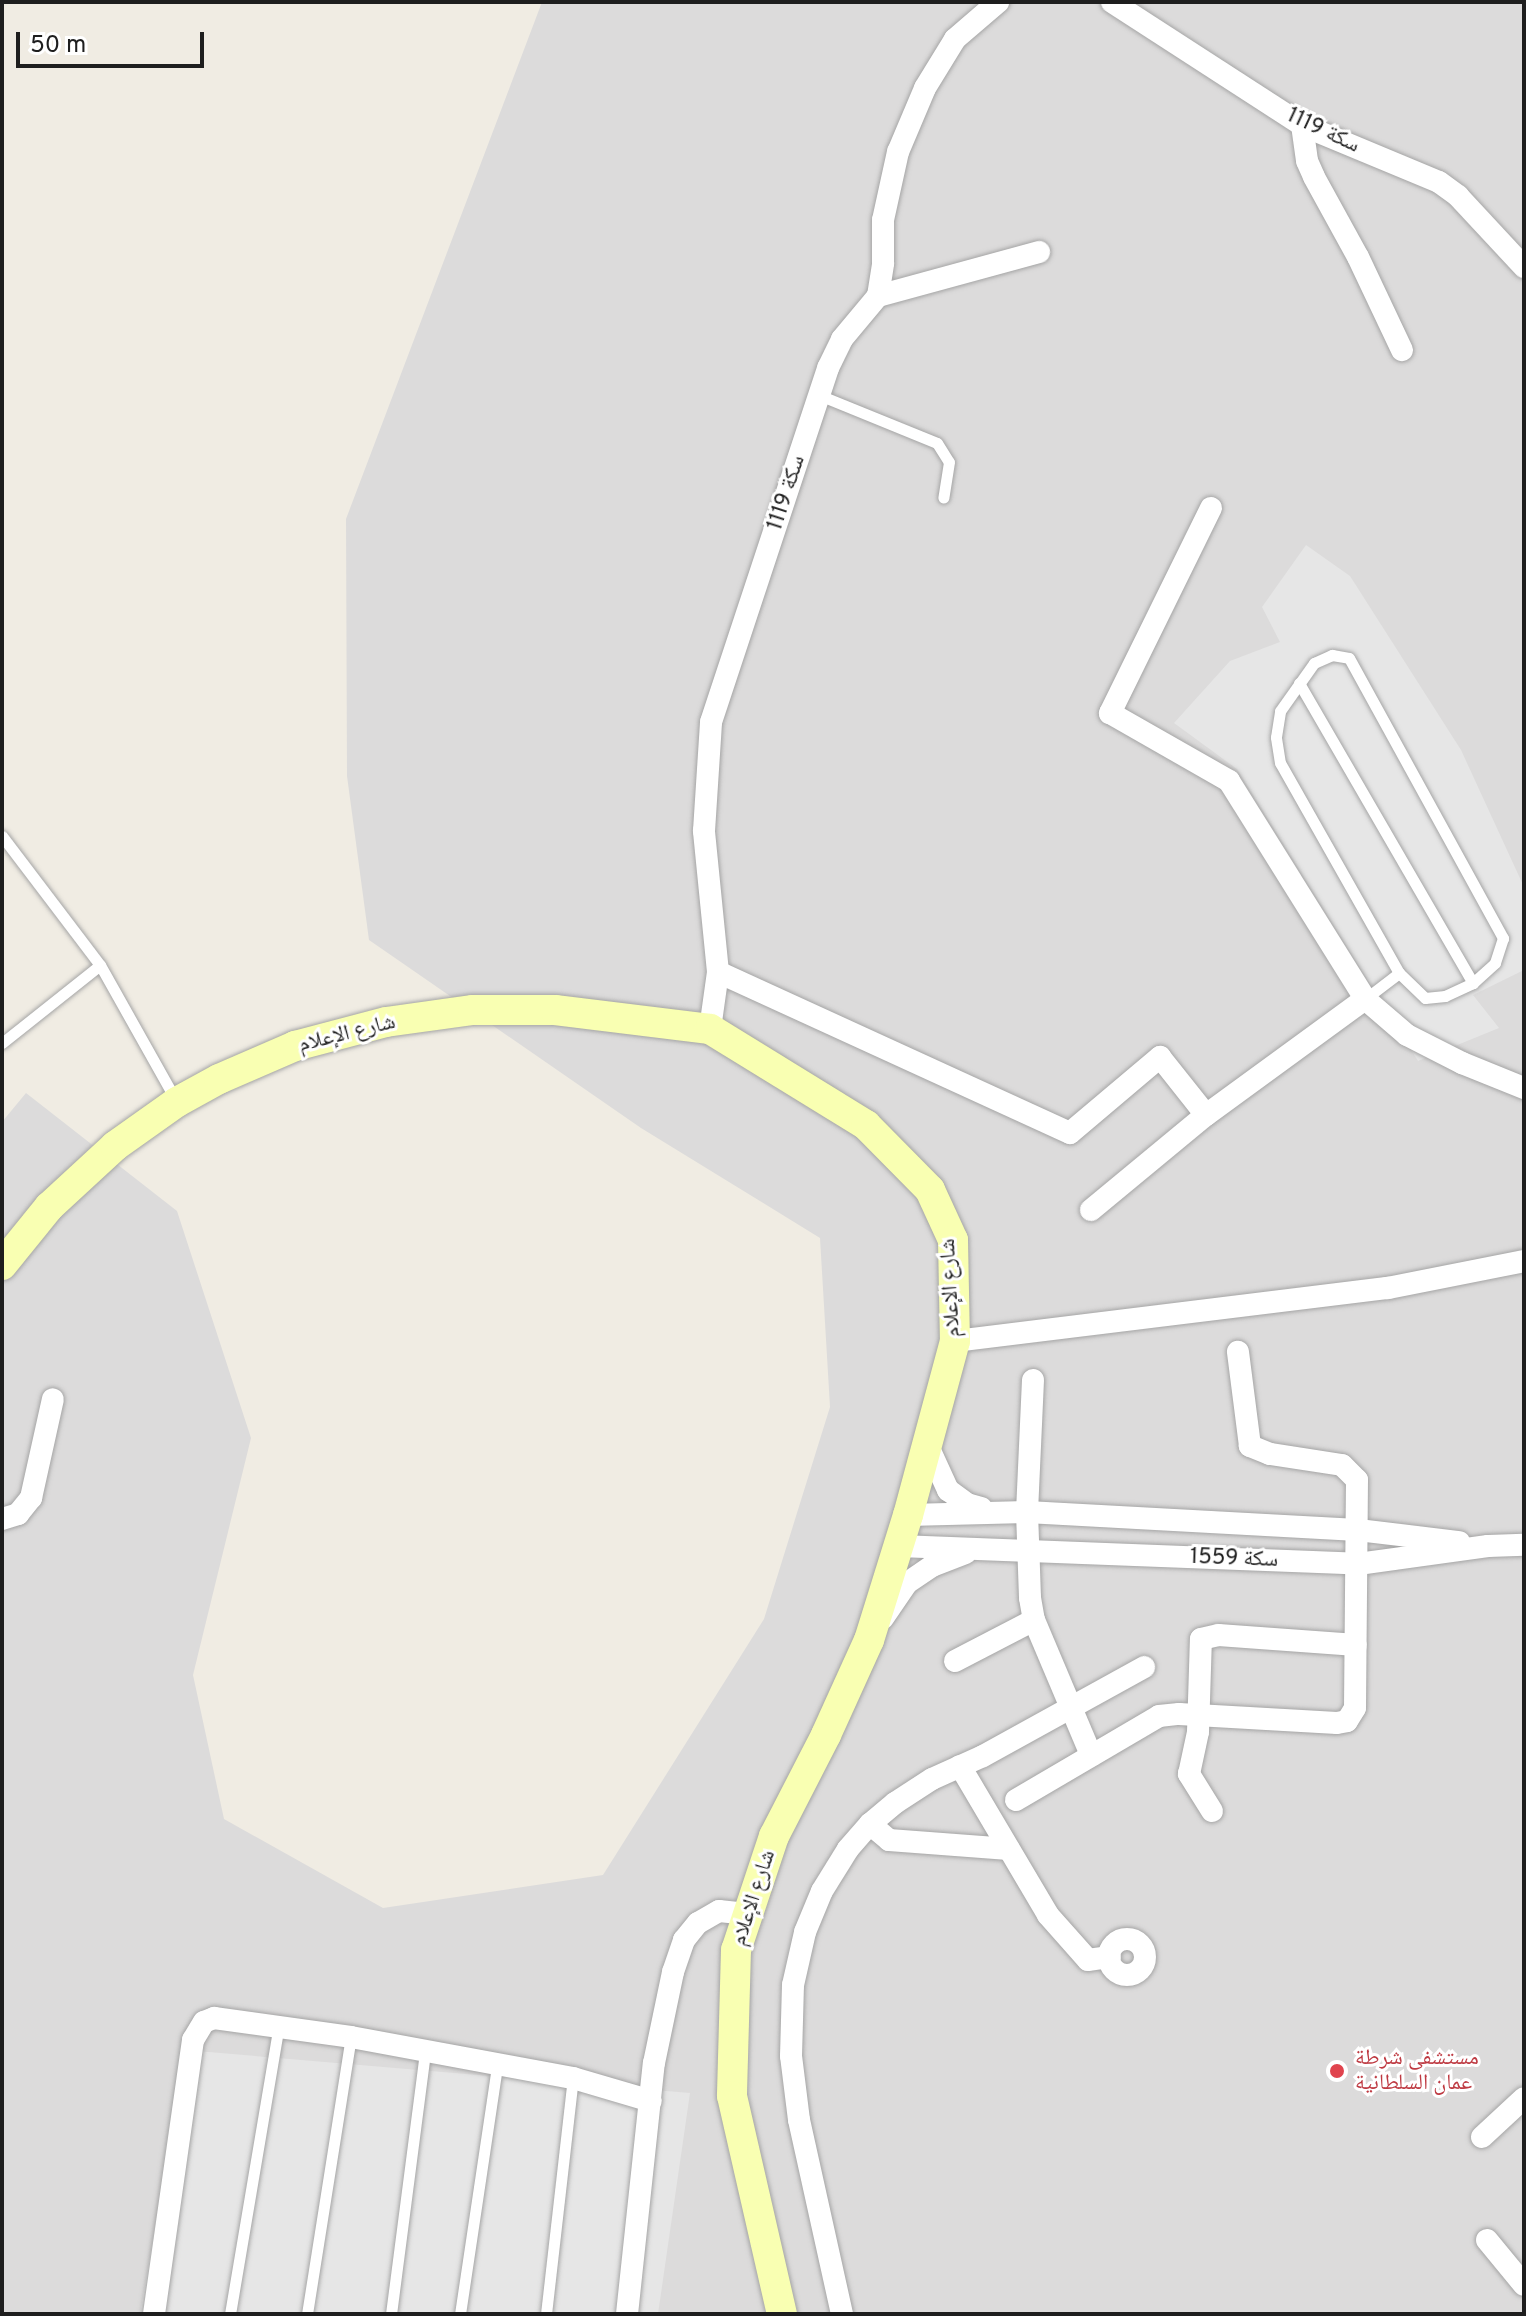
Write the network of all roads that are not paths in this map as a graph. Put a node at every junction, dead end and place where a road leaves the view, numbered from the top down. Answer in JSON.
{"nodes":[{"id":1,"x":998,"y":2,"type":"edge"},
{"id":2,"x":1112,"y":2,"type":"edge"},
{"id":3,"x":1302,"y":125,"type":"junction"},
{"id":4,"x":1039,"y":252,"type":"dead end"},
{"id":5,"x":1524,"y":267,"type":"edge"},
{"id":6,"x":878,"y":296,"type":"junction"},
{"id":7,"x":1402,"y":350,"type":"dead end"},
{"id":8,"x":819,"y":395,"type":"junction"},
{"id":9,"x":943,"y":498,"type":"dead end"},
{"id":10,"x":1211,"y":508,"type":"dead end"},
{"id":11,"x":1299,"y":683,"type":"junction"},
{"id":12,"x":2,"y":836,"type":"edge"},
{"id":13,"x":100,"y":965,"type":"junction"},
{"id":14,"x":718,"y":972,"type":"junction"},
{"id":15,"x":1399,"y":973,"type":"junction"},
{"id":16,"x":1473,"y":983,"type":"junction"},
{"id":17,"x":1365,"y":999,"type":"junction"},
{"id":18,"x":710,"y":1029,"type":"junction"},
{"id":19,"x":2,"y":1043,"type":"edge"},
{"id":20,"x":1524,"y":1088,"type":"edge"},
{"id":21,"x":177,"y":1102,"type":"junction"},
{"id":22,"x":1206,"y":1115,"type":"junction"},
{"id":23,"x":1091,"y":1210,"type":"dead end"},
{"id":24,"x":1524,"y":1261,"type":"edge"},
{"id":25,"x":2,"y":1265,"type":"edge"},
{"id":26,"x":955,"y":1341,"type":"junction"},
{"id":27,"x":1238,"y":1352,"type":"dead end"},
{"id":28,"x":1033,"y":1380,"type":"dead end"},
{"id":29,"x":53,"y":1399,"type":"dead end"},
{"id":30,"x":927,"y":1442,"type":"junction"},
{"id":31,"x":990,"y":1510,"type":"junction"},
{"id":32,"x":1027,"y":1512,"type":"junction"},
{"id":33,"x":908,"y":1515,"type":"junction"},
{"id":34,"x":2,"y":1519,"type":"edge"},
{"id":35,"x":1358,"y":1530,"type":"junction"},
{"id":36,"x":1524,"y":1545,"type":"edge"},
{"id":37,"x":899,"y":1546,"type":"junction"},
{"id":38,"x":1488,"y":1546,"type":"junction"},
{"id":39,"x":980,"y":1549,"type":"junction"},
{"id":40,"x":1028,"y":1550,"type":"junction"},
{"id":41,"x":1358,"y":1564,"type":"junction"},
{"id":42,"x":1034,"y":1620,"type":"junction"},
{"id":43,"x":869,"y":1640,"type":"junction"},
{"id":44,"x":1356,"y":1645,"type":"junction"},
{"id":45,"x":955,"y":1661,"type":"dead end"},
{"id":46,"x":1144,"y":1667,"type":"dead end"},
{"id":47,"x":1070,"y":1705,"type":"junction"},
{"id":48,"x":1198,"y":1715,"type":"junction"},
{"id":49,"x":1091,"y":1755,"type":"junction"},
{"id":50,"x":960,"y":1766,"type":"junction"},
{"id":51,"x":1016,"y":1800,"type":"dead end"},
{"id":52,"x":1212,"y":1811,"type":"dead end"},
{"id":53,"x":870,"y":1824,"type":"junction"},
{"id":54,"x":1009,"y":1849,"type":"junction"},
{"id":55,"x":747,"y":1914,"type":"junction"},
{"id":56,"x":1110,"y":1957,"type":"dead end"},
{"id":57,"x":278,"y":2029,"type":"junction"},
{"id":58,"x":351,"y":2037,"type":"junction"},
{"id":59,"x":425,"y":2052,"type":"junction"},
{"id":60,"x":497,"y":2065,"type":"junction"},
{"id":61,"x":573,"y":2078,"type":"junction"},
{"id":62,"x":1524,"y":2098,"type":"edge"},
{"id":63,"x":651,"y":2101,"type":"junction"},
{"id":64,"x":1482,"y":2137,"type":"dead end"},
{"id":65,"x":1487,"y":2240,"type":"dead end"},
{"id":66,"x":1524,"y":2285,"type":"edge"},
{"id":67,"x":154,"y":2314,"type":"edge"},
{"id":68,"x":230,"y":2314,"type":"edge"},
{"id":69,"x":307,"y":2314,"type":"edge"},
{"id":70,"x":391,"y":2314,"type":"edge"},
{"id":71,"x":460,"y":2314,"type":"edge"},
{"id":72,"x":546,"y":2314,"type":"edge"},
{"id":73,"x":627,"y":2314,"type":"edge"},
{"id":74,"x":782,"y":2314,"type":"edge"},
{"id":75,"x":842,"y":2314,"type":"edge"}],
"edges":[{"from":1,"to":6,"type":"street"},
{"from":2,"to":3,"type":"street","name":"سكة 1119"},
{"from":3,"to":5,"type":"street","name":"سكة 1119"},
{"from":3,"to":7,"type":"street"},
{"from":4,"to":6,"type":"street"},
{"from":6,"to":8,"type":"street","name":"سكة 1119"},
{"from":8,"to":9,"type":"lane"},
{"from":8,"to":14,"type":"street","name":"سكة 1119"},
{"from":10,"to":17,"type":"street"},
{"from":11,"to":15,"type":"lane"},
{"from":11,"to":16,"type":"lane"},
{"from":11,"to":16,"type":"lane"},
{"from":12,"to":13,"type":"lane"},
{"from":13,"to":19,"type":"lane"},
{"from":13,"to":21,"type":"lane"},
{"from":14,"to":18,"type":"street","name":"سكة 1119"},
{"from":14,"to":22,"type":"street"},
{"from":15,"to":16,"type":"lane"},
{"from":15,"to":17,"type":"lane"},
{"from":17,"to":20,"type":"street"},
{"from":17,"to":22,"type":"street"},
{"from":18,"to":21,"type":"main road","name":"شارع الإعلام"},
{"from":18,"to":26,"type":"main road","name":"شارع الإعلام"},
{"from":21,"to":25,"type":"main road","name":"شارع الإعلام"},
{"from":22,"to":23,"type":"street"},
{"from":24,"to":26,"type":"street"},
{"from":26,"to":30,"type":"main road","name":"شارع الإعلام"},
{"from":27,"to":35,"type":"street"},
{"from":28,"to":32,"type":"street"},
{"from":29,"to":34,"type":"street"},
{"from":30,"to":31,"type":"street","name":"سكة 1559"},
{"from":30,"to":33,"type":"main road","name":"شارع الإعلام"},
{"from":31,"to":32,"type":"street","name":"سكة 1559"},
{"from":31,"to":33,"type":"street","name":"سكة 1559"},
{"from":32,"to":35,"type":"street","name":"سكة 1559"},
{"from":32,"to":40,"type":"street"},
{"from":33,"to":37,"type":"main road","name":"شارع الإعلام"},
{"from":35,"to":38,"type":"street","name":"سكة 1559"},
{"from":35,"to":41,"type":"street"},
{"from":36,"to":38,"type":"street","name":"سكة 1559"},
{"from":37,"to":39,"type":"street","name":"سكة 1559"},
{"from":37,"to":43,"type":"main road","name":"شارع الإعلام"},
{"from":38,"to":41,"type":"street","name":"سكة 1559"},
{"from":39,"to":40,"type":"street","name":"سكة 1559"},
{"from":39,"to":43,"type":"street","name":"سكة 1559"},
{"from":40,"to":41,"type":"street","name":"سكة 1559"},
{"from":40,"to":42,"type":"street"},
{"from":41,"to":44,"type":"street"},
{"from":42,"to":45,"type":"street"},
{"from":42,"to":47,"type":"street"},
{"from":43,"to":55,"type":"main road","name":"شارع الإعلام"},
{"from":44,"to":48,"type":"street"},
{"from":44,"to":48,"type":"street"},
{"from":46,"to":47,"type":"street"},
{"from":47,"to":49,"type":"street"},
{"from":47,"to":50,"type":"street"},
{"from":48,"to":49,"type":"street"},
{"from":48,"to":52,"type":"street"},
{"from":49,"to":51,"type":"street"},
{"from":50,"to":53,"type":"street"},
{"from":50,"to":54,"type":"street"},
{"from":53,"to":54,"type":"street"},
{"from":53,"to":75,"type":"street"},
{"from":54,"to":56,"type":"street"},
{"from":55,"to":63,"type":"street"},
{"from":55,"to":74,"type":"main road","name":"شارع الإعلام"},
{"from":57,"to":58,"type":"street"},
{"from":57,"to":67,"type":"street"},
{"from":57,"to":68,"type":"lane"},
{"from":58,"to":59,"type":"street"},
{"from":58,"to":69,"type":"lane"},
{"from":59,"to":60,"type":"street"},
{"from":59,"to":70,"type":"lane"},
{"from":60,"to":61,"type":"street"},
{"from":60,"to":71,"type":"lane"},
{"from":61,"to":63,"type":"street"},
{"from":61,"to":72,"type":"lane"},
{"from":62,"to":64,"type":"street"},
{"from":63,"to":73,"type":"street"},
{"from":65,"to":66,"type":"street"}]}
